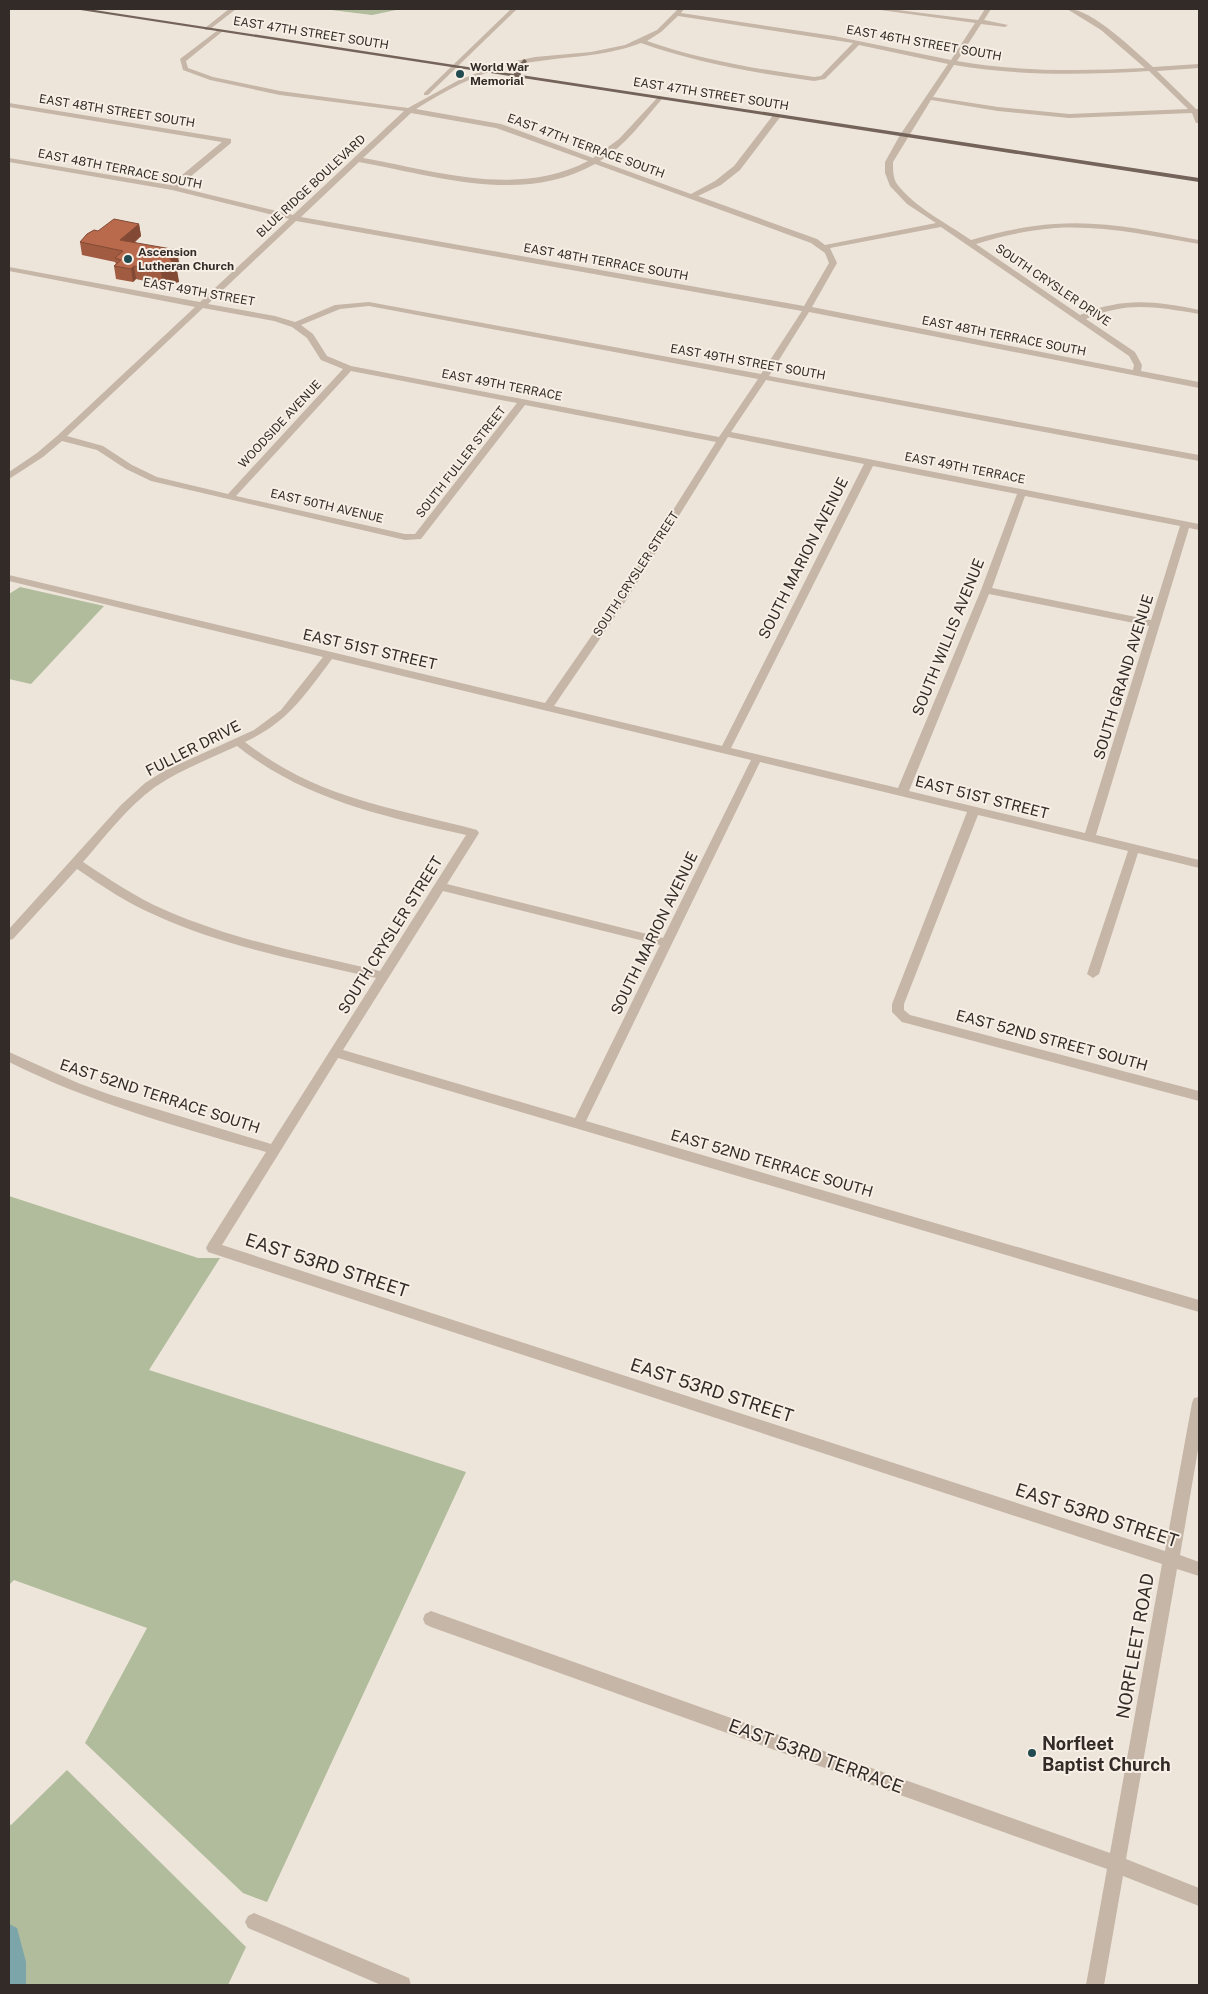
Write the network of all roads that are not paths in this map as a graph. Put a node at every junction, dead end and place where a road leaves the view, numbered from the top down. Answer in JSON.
{"nodes":[{"id":1,"x":77,"y":9,"type":"edge"},
{"id":2,"x":233,"y":9,"type":"edge"},
{"id":3,"x":514,"y":9,"type":"edge"},
{"id":4,"x":876,"y":9,"type":"edge"},
{"id":5,"x":988,"y":9,"type":"edge"},
{"id":6,"x":1070,"y":9,"type":"edge"},
{"id":7,"x":95,"y":10,"type":"edge"},
{"id":8,"x":678,"y":11,"type":"edge"},
{"id":9,"x":979,"y":22,"type":"junction"},
{"id":10,"x":1005,"y":25,"type":"dead end"},
{"id":11,"x":207,"y":29,"type":"junction"},
{"id":12,"x":220,"y":30,"type":"junction"},
{"id":13,"x":640,"y":41,"type":"junction"},
{"id":14,"x":858,"y":42,"type":"junction"},
{"id":15,"x":524,"y":61,"type":"junction"},
{"id":16,"x":952,"y":62,"type":"junction"},
{"id":17,"x":453,"y":66,"type":"junction"},
{"id":18,"x":1199,"y":66,"type":"edge"},
{"id":19,"x":1150,"y":70,"type":"junction"},
{"id":20,"x":488,"y":72,"type":"junction"},
{"id":21,"x":518,"y":76,"type":"junction"},
{"id":22,"x":660,"y":98,"type":"junction"},
{"id":23,"x":929,"y":98,"type":"junction"},
{"id":24,"x":9,"y":105,"type":"edge"},
{"id":25,"x":410,"y":110,"type":"junction"},
{"id":26,"x":1196,"y":111,"type":"edge"},
{"id":27,"x":777,"y":116,"type":"junction"},
{"id":28,"x":1199,"y":120,"type":"edge"},
{"id":29,"x":904,"y":135,"type":"junction"},
{"id":30,"x":9,"y":160,"type":"edge"},
{"id":31,"x":356,"y":160,"type":"junction"},
{"id":32,"x":594,"y":160,"type":"junction"},
{"id":33,"x":1198,"y":179,"type":"edge"},
{"id":34,"x":172,"y":188,"type":"junction"},
{"id":35,"x":692,"y":196,"type":"junction"},
{"id":36,"x":295,"y":217,"type":"junction"},
{"id":37,"x":943,"y":224,"type":"junction"},
{"id":38,"x":1199,"y":242,"type":"edge"},
{"id":39,"x":970,"y":243,"type":"junction"},
{"id":40,"x":825,"y":247,"type":"junction"},
{"id":41,"x":9,"y":269,"type":"edge"},
{"id":42,"x":18,"y":271,"type":"junction"},
{"id":43,"x":9,"y":278,"type":"edge"},
{"id":44,"x":202,"y":306,"type":"junction"},
{"id":45,"x":807,"y":308,"type":"junction"},
{"id":46,"x":1199,"y":312,"type":"edge"},
{"id":47,"x":1080,"y":318,"type":"junction"},
{"id":48,"x":295,"y":325,"type":"junction"},
{"id":49,"x":349,"y":368,"type":"junction"},
{"id":50,"x":1136,"y":374,"type":"junction"},
{"id":51,"x":763,"y":377,"type":"junction"},
{"id":52,"x":1199,"y":385,"type":"edge"},
{"id":53,"x":523,"y":401,"type":"junction"},
{"id":54,"x":723,"y":437,"type":"junction"},
{"id":55,"x":60,"y":438,"type":"junction"},
{"id":56,"x":1199,"y":458,"type":"edge"},
{"id":57,"x":870,"y":462,"type":"junction"},
{"id":58,"x":10,"y":474,"type":"edge"},
{"id":59,"x":1022,"y":492,"type":"junction"},
{"id":60,"x":230,"y":497,"type":"junction"},
{"id":61,"x":1185,"y":525,"type":"junction"},
{"id":62,"x":1199,"y":527,"type":"edge"},
{"id":63,"x":418,"y":537,"type":"joint"},
{"id":64,"x":11,"y":582,"type":"edge"},
{"id":65,"x":986,"y":590,"type":"junction"},
{"id":66,"x":1154,"y":624,"type":"junction"},
{"id":67,"x":329,"y":654,"type":"junction"},
{"id":68,"x":548,"y":707,"type":"junction"},
{"id":69,"x":236,"y":741,"type":"junction"},
{"id":70,"x":725,"y":750,"type":"junction"},
{"id":71,"x":757,"y":758,"type":"junction"},
{"id":72,"x":902,"y":793,"type":"junction"},
{"id":73,"x":974,"y":810,"type":"junction"},
{"id":74,"x":1090,"y":838,"type":"junction"},
{"id":75,"x":1134,"y":849,"type":"junction"},
{"id":76,"x":76,"y":862,"type":"junction"},
{"id":77,"x":1199,"y":864,"type":"edge"},
{"id":78,"x":440,"y":886,"type":"junction"},
{"id":79,"x":9,"y":936,"type":"edge"},
{"id":80,"x":667,"y":943,"type":"junction"},
{"id":81,"x":1093,"y":974,"type":"dead end"},
{"id":82,"x":384,"y":976,"type":"junction"},
{"id":83,"x":336,"y":1053,"type":"junction"},
{"id":84,"x":9,"y":1057,"type":"edge"},
{"id":85,"x":1199,"y":1096,"type":"edge"},
{"id":86,"x":579,"y":1124,"type":"junction"},
{"id":87,"x":275,"y":1150,"type":"junction"},
{"id":88,"x":213,"y":1248,"type":"joint"},
{"id":89,"x":1199,"y":1306,"type":"edge"},
{"id":90,"x":1199,"y":1403,"type":"edge"},
{"id":91,"x":1170,"y":1559,"type":"junction"},
{"id":92,"x":1199,"y":1569,"type":"edge"},
{"id":93,"x":431,"y":1619,"type":"dead end"},
{"id":94,"x":1117,"y":1864,"type":"junction"},
{"id":95,"x":1199,"y":1897,"type":"edge"},
{"id":96,"x":254,"y":1922,"type":"dead end"},
{"id":97,"x":402,"y":1985,"type":"edge"},
{"id":98,"x":1095,"y":1985,"type":"edge"}],
"edges":[{"from":1,"to":7,"type":"main road","name":"EAST 47TH STREET SOUTH"},
{"from":2,"to":11,"type":"street"},
{"from":3,"to":17,"type":"street"},
{"from":4,"to":9,"type":"street"},
{"from":5,"to":9,"type":"street","name":"SOUTH CRYSLER DRIVE"},
{"from":6,"to":19,"type":"street"},
{"from":7,"to":11,"type":"main road","name":"EAST 47TH STREET SOUTH"},
{"from":8,"to":13,"type":"street","name":"BLUE RIDGE BOULEVARD"},
{"from":8,"to":14,"type":"street","name":"EAST 46TH STREET SOUTH"},
{"from":9,"to":10,"type":"street"},
{"from":9,"to":16,"type":"street","name":"SOUTH CRYSLER DRIVE"},
{"from":11,"to":12,"type":"main road","name":"EAST 47TH STREET SOUTH"},
{"from":12,"to":17,"type":"main road","name":"EAST 47TH STREET SOUTH"},
{"from":12,"to":25,"type":"street","name":"EAST 47TH TERRACE SOUTH"},
{"from":13,"to":14,"type":"street"},
{"from":13,"to":15,"type":"street","name":"BLUE RIDGE BOULEVARD"},
{"from":14,"to":16,"type":"street","name":"EAST 46TH STREET SOUTH"},
{"from":15,"to":20,"type":"street","name":"BLUE RIDGE BOULEVARD"},
{"from":15,"to":21,"type":"main road"},
{"from":16,"to":19,"type":"street","name":"EAST 46TH STREET SOUTH"},
{"from":16,"to":23,"type":"street","name":"SOUTH CRYSLER DRIVE"},
{"from":17,"to":20,"type":"main road","name":"EAST 47TH STREET SOUTH"},
{"from":17,"to":25,"type":"street"},
{"from":18,"to":19,"type":"street","name":"EAST 46TH STREET SOUTH"},
{"from":19,"to":26,"type":"street"},
{"from":20,"to":21,"type":"main road","name":"EAST 47TH STREET SOUTH"},
{"from":20,"to":25,"type":"street","name":"BLUE RIDGE BOULEVARD"},
{"from":21,"to":22,"type":"main road","name":"EAST 47TH STREET SOUTH"},
{"from":22,"to":27,"type":"main road","name":"EAST 47TH STREET SOUTH"},
{"from":22,"to":32,"type":"street"},
{"from":23,"to":26,"type":"street"},
{"from":23,"to":29,"type":"street","name":"SOUTH CRYSLER DRIVE"},
{"from":24,"to":34,"type":"street","name":"EAST 48TH STREET SOUTH"},
{"from":25,"to":31,"type":"street","name":"BLUE RIDGE BOULEVARD"},
{"from":25,"to":32,"type":"street","name":"EAST 47TH TERRACE SOUTH"},
{"from":26,"to":28,"type":"street"},
{"from":27,"to":29,"type":"main road","name":"EAST 47TH STREET SOUTH"},
{"from":27,"to":35,"type":"street"},
{"from":29,"to":33,"type":"main road","name":"EAST 47TH STREET SOUTH"},
{"from":29,"to":37,"type":"street","name":"SOUTH CRYSLER DRIVE"},
{"from":30,"to":34,"type":"street","name":"EAST 48TH TERRACE SOUTH"},
{"from":31,"to":32,"type":"street"},
{"from":31,"to":36,"type":"street","name":"BLUE RIDGE BOULEVARD"},
{"from":32,"to":35,"type":"street","name":"EAST 47TH TERRACE SOUTH"},
{"from":34,"to":36,"type":"street","name":"EAST 48TH TERRACE SOUTH"},
{"from":35,"to":40,"type":"street","name":"EAST 47TH TERRACE SOUTH"},
{"from":36,"to":44,"type":"street","name":"BLUE RIDGE BOULEVARD"},
{"from":36,"to":45,"type":"street","name":"EAST 48TH TERRACE SOUTH"},
{"from":37,"to":39,"type":"street","name":"SOUTH CRYSLER DRIVE"},
{"from":37,"to":40,"type":"street"},
{"from":38,"to":39,"type":"street"},
{"from":39,"to":47,"type":"street","name":"SOUTH CRYSLER DRIVE"},
{"from":40,"to":45,"type":"street","name":"SOUTH CRYSLER STREET"},
{"from":41,"to":42,"type":"street","name":"EAST 49TH STREET"},
{"from":42,"to":43,"type":"street"},
{"from":42,"to":44,"type":"street","name":"EAST 49TH STREET"},
{"from":44,"to":48,"type":"street","name":"EAST 49TH STREET"},
{"from":44,"to":55,"type":"street","name":"BLUE RIDGE BOULEVARD"},
{"from":45,"to":50,"type":"street","name":"EAST 48TH TERRACE SOUTH"},
{"from":45,"to":51,"type":"street","name":"SOUTH CRYSLER STREET"},
{"from":46,"to":47,"type":"street"},
{"from":47,"to":50,"type":"street","name":"SOUTH CRYSLER DRIVE"},
{"from":48,"to":49,"type":"street","name":"EAST 49TH TERRACE"},
{"from":48,"to":51,"type":"street","name":"EAST 49TH STREET SOUTH"},
{"from":49,"to":53,"type":"street","name":"EAST 49TH TERRACE"},
{"from":49,"to":60,"type":"street","name":"WOODSIDE AVENUE"},
{"from":50,"to":52,"type":"street","name":"EAST 48TH TERRACE SOUTH"},
{"from":51,"to":54,"type":"street","name":"SOUTH CRYSLER STREET"},
{"from":51,"to":56,"type":"street","name":"EAST 49TH STREET SOUTH"},
{"from":53,"to":54,"type":"street","name":"EAST 49TH TERRACE"},
{"from":53,"to":63,"type":"street","name":"SOUTH FULLER STREET"},
{"from":54,"to":57,"type":"street","name":"EAST 49TH TERRACE"},
{"from":54,"to":68,"type":"street","name":"SOUTH CRYSLER STREET"},
{"from":55,"to":58,"type":"street","name":"BLUE RIDGE BOULEVARD"},
{"from":55,"to":60,"type":"street","name":"EAST 50TH AVENUE"},
{"from":57,"to":59,"type":"street","name":"EAST 49TH TERRACE"},
{"from":57,"to":70,"type":"street","name":"SOUTH MARION AVENUE"},
{"from":59,"to":61,"type":"street","name":"EAST 49TH TERRACE"},
{"from":59,"to":65,"type":"street","name":"SOUTH WILLIS AVENUE"},
{"from":60,"to":63,"type":"street","name":"EAST 50TH AVENUE"},
{"from":61,"to":62,"type":"street","name":"EAST 49TH TERRACE"},
{"from":61,"to":66,"type":"street","name":"SOUTH GRAND AVENUE"},
{"from":64,"to":67,"type":"street","name":"EAST 51ST STREET"},
{"from":65,"to":66,"type":"street"},
{"from":65,"to":72,"type":"street","name":"SOUTH WILLIS AVENUE"},
{"from":66,"to":74,"type":"street","name":"SOUTH GRAND AVENUE"},
{"from":67,"to":68,"type":"street","name":"EAST 51ST STREET"},
{"from":67,"to":69,"type":"street","name":"FULLER DRIVE"},
{"from":68,"to":70,"type":"street","name":"EAST 51ST STREET"},
{"from":69,"to":76,"type":"street","name":"FULLER DRIVE"},
{"from":69,"to":78,"type":"street","name":"SOUTH CRYSLER STREET"},
{"from":70,"to":71,"type":"street","name":"EAST 51ST STREET"},
{"from":71,"to":72,"type":"street","name":"EAST 51ST STREET"},
{"from":71,"to":80,"type":"street","name":"SOUTH MARION AVENUE"},
{"from":72,"to":73,"type":"street","name":"EAST 51ST STREET"},
{"from":73,"to":74,"type":"street","name":"EAST 51ST STREET"},
{"from":73,"to":85,"type":"street","name":"EAST 52ND STREET SOUTH"},
{"from":74,"to":75,"type":"street","name":"EAST 51ST STREET"},
{"from":75,"to":77,"type":"street","name":"EAST 51ST STREET"},
{"from":75,"to":81,"type":"street"},
{"from":76,"to":79,"type":"street","name":"FULLER DRIVE"},
{"from":76,"to":82,"type":"street"},
{"from":78,"to":80,"type":"street"},
{"from":78,"to":82,"type":"street","name":"SOUTH CRYSLER STREET"},
{"from":80,"to":86,"type":"street","name":"SOUTH MARION AVENUE"},
{"from":82,"to":83,"type":"street","name":"SOUTH CRYSLER STREET"},
{"from":83,"to":86,"type":"street","name":"EAST 52ND TERRACE SOUTH"},
{"from":83,"to":87,"type":"street","name":"SOUTH CRYSLER STREET"},
{"from":84,"to":87,"type":"street","name":"EAST 52ND TERRACE SOUTH"},
{"from":86,"to":89,"type":"street","name":"EAST 52ND TERRACE SOUTH"},
{"from":87,"to":88,"type":"street","name":"SOUTH CRYSLER STREET"},
{"from":88,"to":91,"type":"street","name":"EAST 53RD STREET"},
{"from":90,"to":91,"type":"street","name":"NORFLEET ROAD"},
{"from":91,"to":92,"type":"street","name":"EAST 53RD STREET"},
{"from":91,"to":94,"type":"street","name":"NORFLEET ROAD"},
{"from":93,"to":94,"type":"street","name":"EAST 53RD TERRACE"},
{"from":94,"to":95,"type":"street","name":"EAST 53RD TERRACE"},
{"from":94,"to":98,"type":"street","name":"NORFLEET ROAD"},
{"from":96,"to":97,"type":"street"}]}
